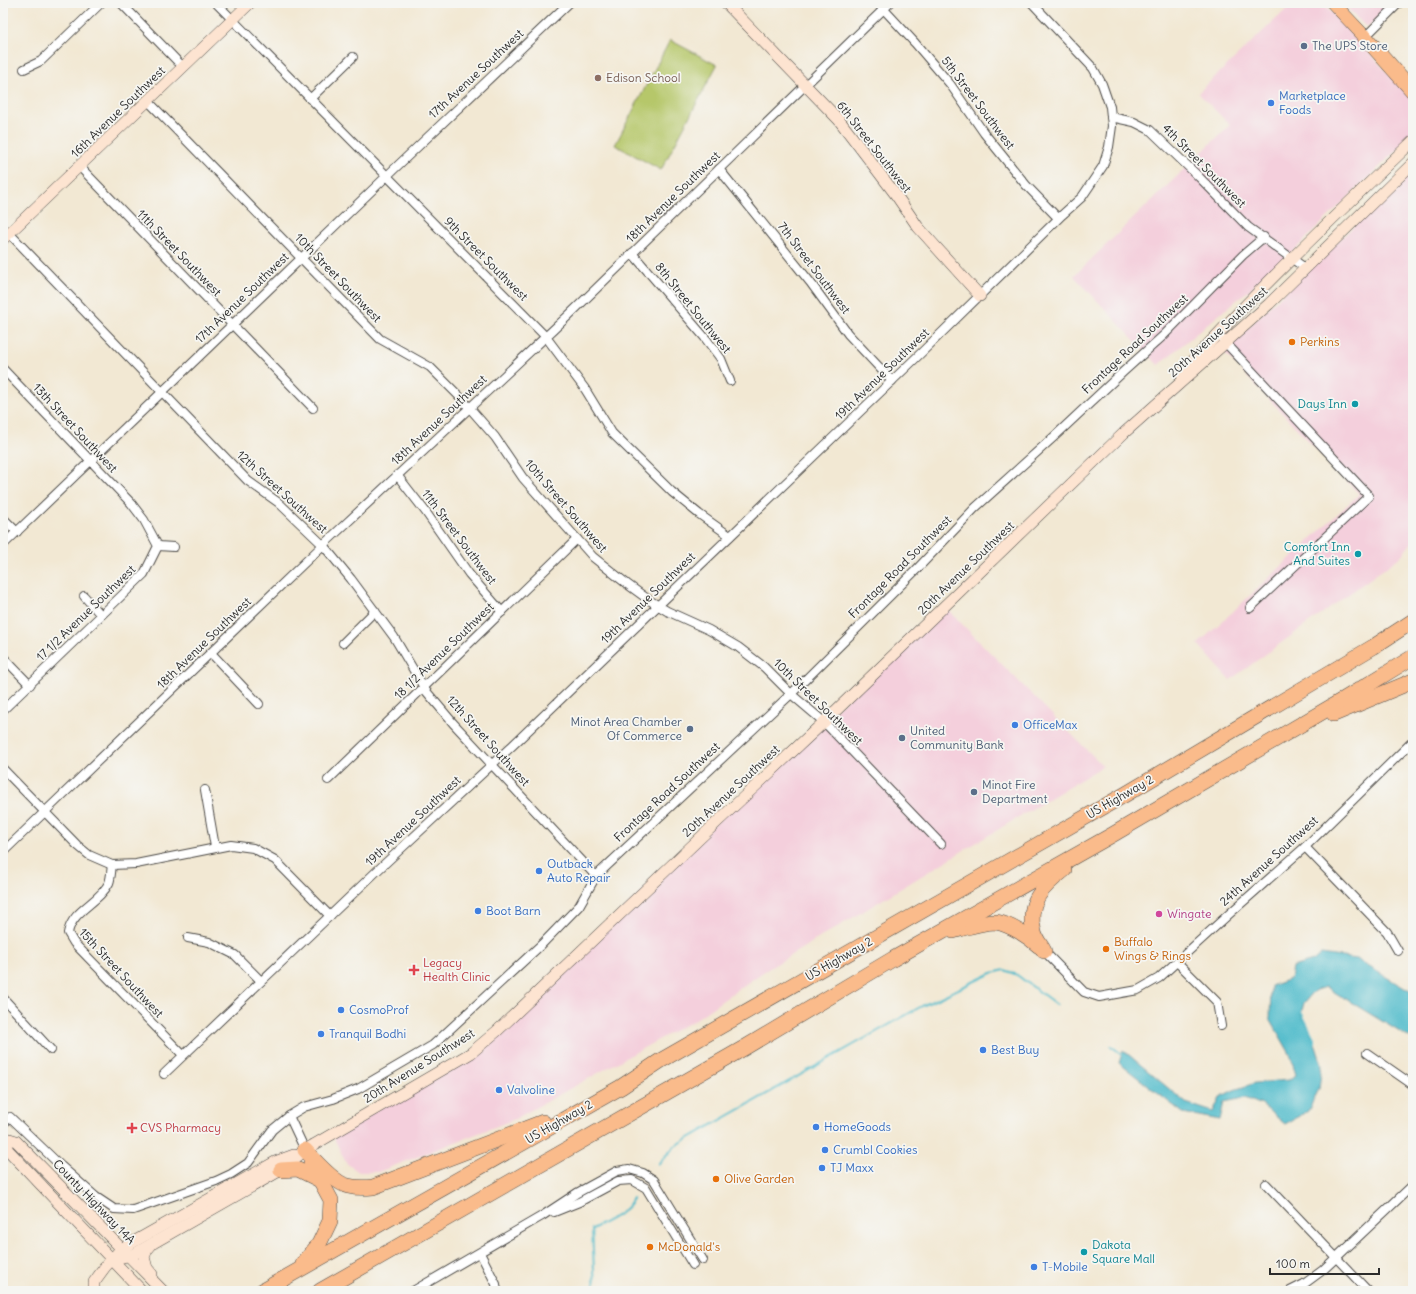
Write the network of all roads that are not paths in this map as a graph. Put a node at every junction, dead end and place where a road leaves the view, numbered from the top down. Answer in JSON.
{"nodes":[{"id":1,"x":101,"y":3,"type":"edge"},
{"id":2,"x":122,"y":3,"type":"edge"},
{"id":3,"x":216,"y":3,"type":"edge"},
{"id":4,"x":250,"y":3,"type":"edge"},
{"id":5,"x":726,"y":3,"type":"edge"},
{"id":6,"x":1032,"y":3,"type":"edge"},
{"id":7,"x":1333,"y":3,"type":"edge"},
{"id":8,"x":1399,"y":3,"type":"edge"},
{"id":9,"x":563,"y":5,"type":"edge"},
{"id":10,"x":884,"y":5,"type":"edge"},
{"id":11,"x":232,"y":20,"type":"junction"},
{"id":12,"x":1365,"y":37,"type":"junction"},
{"id":13,"x":353,"y":57,"type":"dead end"},
{"id":14,"x":183,"y":67,"type":"junction"},
{"id":15,"x":24,"y":69,"type":"dead end"},
{"id":16,"x":1413,"y":78,"type":"edge"},
{"id":17,"x":805,"y":86,"type":"junction"},
{"id":18,"x":1413,"y":91,"type":"edge"},
{"id":19,"x":310,"y":99,"type":"junction"},
{"id":20,"x":148,"y":101,"type":"junction"},
{"id":21,"x":1111,"y":117,"type":"junction"},
{"id":22,"x":1413,"y":141,"type":"edge"},
{"id":23,"x":1413,"y":163,"type":"edge"},
{"id":24,"x":79,"y":166,"type":"junction"},
{"id":25,"x":719,"y":169,"type":"junction"},
{"id":26,"x":386,"y":176,"type":"junction"},
{"id":27,"x":1058,"y":218,"type":"junction"},
{"id":28,"x":6,"y":236,"type":"edge"},
{"id":29,"x":1264,"y":237,"type":"junction"},
{"id":30,"x":632,"y":253,"type":"junction"},
{"id":31,"x":302,"y":257,"type":"junction"},
{"id":32,"x":1292,"y":259,"type":"junction"},
{"id":33,"x":1305,"y":268,"type":"junction"},
{"id":34,"x":980,"y":296,"type":"junction"},
{"id":35,"x":232,"y":325,"type":"junction"},
{"id":36,"x":1217,"y":334,"type":"junction"},
{"id":37,"x":546,"y":337,"type":"junction"},
{"id":38,"x":1225,"y":343,"type":"junction"},
{"id":39,"x":3,"y":369,"type":"edge"},
{"id":40,"x":730,"y":381,"type":"dead end"},
{"id":41,"x":892,"y":381,"type":"junction"},
{"id":42,"x":162,"y":392,"type":"junction"},
{"id":43,"x":312,"y":408,"type":"dead end"},
{"id":44,"x":470,"y":408,"type":"junction"},
{"id":45,"x":1146,"y":413,"type":"junction"},
{"id":46,"x":90,"y":461,"type":"junction"},
{"id":47,"x":397,"y":475,"type":"junction"},
{"id":48,"x":3,"y":518,"type":"edge"},
{"id":49,"x":17,"y":532,"type":"junction"},
{"id":50,"x":730,"y":536,"type":"junction"},
{"id":51,"x":577,"y":539,"type":"junction"},
{"id":52,"x":3,"y":545,"type":"edge"},
{"id":53,"x":323,"y":545,"type":"junction"},
{"id":54,"x":158,"y":546,"type":"junction"},
{"id":55,"x":174,"y":547,"type":"dead end"},
{"id":56,"x":84,"y":596,"type":"dead end"},
{"id":57,"x":658,"y":606,"type":"junction"},
{"id":58,"x":1250,"y":608,"type":"dead end"},
{"id":59,"x":375,"y":611,"type":"junction"},
{"id":60,"x":502,"y":612,"type":"junction"},
{"id":61,"x":1413,"y":612,"type":"edge"},
{"id":62,"x":102,"y":615,"type":"junction"},
{"id":63,"x":1413,"y":621,"type":"edge"},
{"id":64,"x":343,"y":643,"type":"dead end"},
{"id":65,"x":211,"y":653,"type":"junction"},
{"id":66,"x":3,"y":657,"type":"edge"},
{"id":67,"x":1413,"y":657,"type":"edge"},
{"id":68,"x":1350,"y":661,"type":"junction"},
{"id":69,"x":1413,"y":681,"type":"edge"},
{"id":70,"x":30,"y":685,"type":"junction"},
{"id":71,"x":424,"y":687,"type":"junction"},
{"id":72,"x":790,"y":694,"type":"junction"},
{"id":73,"x":259,"y":704,"type":"dead end"},
{"id":74,"x":3,"y":710,"type":"edge"},
{"id":75,"x":824,"y":722,"type":"junction"},
{"id":76,"x":1413,"y":741,"type":"edge"},
{"id":77,"x":1264,"y":746,"type":"junction"},
{"id":78,"x":492,"y":765,"type":"junction"},
{"id":79,"x":3,"y":769,"type":"edge"},
{"id":80,"x":328,"y":780,"type":"dead end"},
{"id":81,"x":206,"y":790,"type":"dead end"},
{"id":82,"x":45,"y":812,"type":"junction"},
{"id":83,"x":1112,"y":834,"type":"junction"},
{"id":84,"x":941,"y":844,"type":"dead end"},
{"id":85,"x":215,"y":847,"type":"junction"},
{"id":86,"x":1305,"y":847,"type":"junction"},
{"id":87,"x":3,"y":852,"type":"edge"},
{"id":88,"x":112,"y":865,"type":"junction"},
{"id":89,"x":596,"y":876,"type":"junction"},
{"id":90,"x":330,"y":916,"type":"junction"},
{"id":91,"x":188,"y":938,"type":"dead end"},
{"id":92,"x":929,"y":939,"type":"junction"},
{"id":93,"x":1044,"y":951,"type":"junction"},
{"id":94,"x":1398,"y":951,"type":"dead end"},
{"id":95,"x":1177,"y":962,"type":"junction"},
{"id":96,"x":261,"y":981,"type":"junction"},
{"id":97,"x":3,"y":998,"type":"edge"},
{"id":98,"x":1221,"y":1026,"type":"dead end"},
{"id":99,"x":52,"y":1050,"type":"dead end"},
{"id":100,"x":1367,"y":1053,"type":"dead end"},
{"id":101,"x":183,"y":1056,"type":"junction"},
{"id":102,"x":164,"y":1074,"type":"dead end"},
{"id":103,"x":1413,"y":1085,"type":"edge"},
{"id":104,"x":620,"y":1087,"type":"junction"},
{"id":105,"x":289,"y":1116,"type":"junction"},
{"id":106,"x":3,"y":1124,"type":"edge"},
{"id":107,"x":3,"y":1137,"type":"edge"},
{"id":108,"x":305,"y":1150,"type":"junction"},
{"id":109,"x":281,"y":1170,"type":"junction"},
{"id":110,"x":320,"y":1180,"type":"junction"},
{"id":111,"x":1266,"y":1184,"type":"dead end"},
{"id":112,"x":1413,"y":1186,"type":"edge"},
{"id":113,"x":542,"y":1216,"type":"junction"},
{"id":114,"x":155,"y":1241,"type":"junction"},
{"id":115,"x":124,"y":1252,"type":"junction"},
{"id":116,"x":480,"y":1253,"type":"junction"},
{"id":117,"x":1336,"y":1257,"type":"junction"},
{"id":118,"x":112,"y":1260,"type":"junction"},
{"id":119,"x":703,"y":1260,"type":"dead end"},
{"id":120,"x":693,"y":1265,"type":"dead end"},
{"id":121,"x":297,"y":1271,"type":"junction"},
{"id":122,"x":94,"y":1291,"type":"edge"},
{"id":123,"x":142,"y":1291,"type":"edge"},
{"id":124,"x":164,"y":1291,"type":"edge"},
{"id":125,"x":262,"y":1291,"type":"edge"},
{"id":126,"x":320,"y":1291,"type":"edge"},
{"id":127,"x":413,"y":1291,"type":"edge"},
{"id":128,"x":497,"y":1291,"type":"edge"},
{"id":129,"x":1290,"y":1291,"type":"edge"},
{"id":130,"x":1368,"y":1291,"type":"edge"}],
"edges":[{"from":1,"to":15,"type":"street"},
{"from":2,"to":14,"type":"street"},
{"from":3,"to":11,"type":"street","name":"9th Street Southwest"},
{"from":4,"to":11,"type":"street","name":"16th Avenue Southwest"},
{"from":5,"to":17,"type":"street","name":"6th Street Southwest"},
{"from":6,"to":21,"type":"street"},
{"from":7,"to":12,"type":"main road"},
{"from":8,"to":12,"type":"street"},
{"from":9,"to":26,"type":"street","name":"17th Avenue Southwest"},
{"from":10,"to":17,"type":"street","name":"18th Avenue Southwest"},
{"from":10,"to":27,"type":"street","name":"5th Street Southwest"},
{"from":11,"to":14,"type":"street","name":"16th Avenue Southwest"},
{"from":11,"to":19,"type":"street","name":"9th Street Southwest"},
{"from":12,"to":16,"type":"highway"},
{"from":12,"to":18,"type":"highway"},
{"from":13,"to":19,"type":"street"},
{"from":14,"to":20,"type":"street","name":"16th Avenue Southwest"},
{"from":17,"to":25,"type":"street","name":"18th Avenue Southwest"},
{"from":17,"to":34,"type":"street","name":"6th Street Southwest"},
{"from":19,"to":26,"type":"street","name":"9th Street Southwest"},
{"from":20,"to":24,"type":"street","name":"16th Avenue Southwest"},
{"from":20,"to":31,"type":"street","name":"10th Street Southwest"},
{"from":21,"to":27,"type":"street","name":"19th Avenue Southwest"},
{"from":21,"to":29,"type":"street","name":"4th Street Southwest"},
{"from":22,"to":32,"type":"street","name":"20th Avenue Southwest"},
{"from":23,"to":33,"type":"street","name":"20th Avenue Southwest"},
{"from":24,"to":28,"type":"street","name":"16th Avenue Southwest"},
{"from":24,"to":35,"type":"street","name":"11th Street Southwest"},
{"from":25,"to":30,"type":"street","name":"18th Avenue Southwest"},
{"from":25,"to":41,"type":"street","name":"7th Street Southwest"},
{"from":26,"to":31,"type":"street","name":"17th Avenue Southwest"},
{"from":26,"to":37,"type":"street","name":"9th Street Southwest"},
{"from":27,"to":34,"type":"street","name":"19th Avenue Southwest"},
{"from":28,"to":42,"type":"street","name":"12th Street Southwest"},
{"from":29,"to":32,"type":"street","name":"4th Street Southwest"},
{"from":29,"to":72,"type":"street","name":"Frontage Road Southwest"},
{"from":30,"to":37,"type":"street","name":"18th Avenue Southwest"},
{"from":30,"to":40,"type":"street","name":"8th Street Southwest"},
{"from":31,"to":35,"type":"street","name":"17th Avenue Southwest"},
{"from":31,"to":44,"type":"street","name":"10th Street Southwest"},
{"from":32,"to":33,"type":"street"},
{"from":32,"to":36,"type":"street","name":"20th Avenue Southwest"},
{"from":33,"to":38,"type":"street","name":"20th Avenue Southwest"},
{"from":34,"to":41,"type":"street","name":"19th Avenue Southwest"},
{"from":35,"to":42,"type":"street","name":"17th Avenue Southwest"},
{"from":35,"to":43,"type":"street","name":"11th Street Southwest"},
{"from":36,"to":38,"type":"street"},
{"from":36,"to":45,"type":"street","name":"20th Avenue Southwest"},
{"from":37,"to":44,"type":"street","name":"18th Avenue Southwest"},
{"from":37,"to":50,"type":"street","name":"9th Street Southwest"},
{"from":38,"to":45,"type":"street","name":"20th Avenue Southwest"},
{"from":38,"to":58,"type":"street"},
{"from":39,"to":46,"type":"street","name":"13th Street Southwest"},
{"from":41,"to":50,"type":"street","name":"19th Avenue Southwest"},
{"from":42,"to":46,"type":"street","name":"17th Avenue Southwest"},
{"from":42,"to":53,"type":"street","name":"12th Street Southwest"},
{"from":44,"to":47,"type":"street","name":"18th Avenue Southwest"},
{"from":44,"to":51,"type":"street","name":"10th Street Southwest"},
{"from":45,"to":75,"type":"street","name":"20th Avenue Southwest"},
{"from":46,"to":49,"type":"street","name":"17th Avenue Southwest"},
{"from":46,"to":54,"type":"street","name":"13th Street Southwest"},
{"from":47,"to":53,"type":"street","name":"18th Avenue Southwest"},
{"from":47,"to":60,"type":"street","name":"11th Street Southwest"},
{"from":48,"to":49,"type":"street"},
{"from":49,"to":52,"type":"street","name":"17th Avenue Southwest"},
{"from":50,"to":57,"type":"street","name":"19th Avenue Southwest"},
{"from":51,"to":57,"type":"street","name":"10th Street Southwest"},
{"from":51,"to":60,"type":"street","name":"18 1/2 Avenue Southwest"},
{"from":53,"to":59,"type":"street","name":"12th Street Southwest"},
{"from":53,"to":65,"type":"street","name":"18th Avenue Southwest"},
{"from":54,"to":55,"type":"street"},
{"from":54,"to":62,"type":"street","name":"17 1/2 Avenue Southwest"},
{"from":56,"to":62,"type":"street"},
{"from":57,"to":72,"type":"street","name":"10th Street Southwest"},
{"from":57,"to":78,"type":"street","name":"19th Avenue Southwest"},
{"from":59,"to":64,"type":"street"},
{"from":59,"to":71,"type":"street","name":"12th Street Southwest"},
{"from":60,"to":71,"type":"street","name":"18 1/2 Avenue Southwest"},
{"from":61,"to":68,"type":"highway"},
{"from":62,"to":70,"type":"street","name":"17 1/2 Avenue Southwest"},
{"from":63,"to":68,"type":"highway","name":"US Highway 2"},
{"from":65,"to":73,"type":"street"},
{"from":65,"to":82,"type":"street","name":"18th Avenue Southwest"},
{"from":66,"to":70,"type":"street"},
{"from":67,"to":77,"type":"highway"},
{"from":68,"to":104,"type":"highway","name":"US Highway 2"},
{"from":69,"to":77,"type":"highway"},
{"from":70,"to":74,"type":"street","name":"17 1/2 Avenue Southwest"},
{"from":71,"to":78,"type":"street","name":"12th Street Southwest"},
{"from":71,"to":80,"type":"street","name":"18 1/2 Avenue Southwest"},
{"from":72,"to":75,"type":"street","name":"10th Street Southwest"},
{"from":72,"to":89,"type":"street","name":"Frontage Road Southwest"},
{"from":75,"to":84,"type":"street","name":"10th Street Southwest"},
{"from":75,"to":108,"type":"street","name":"20th Avenue Southwest"},
{"from":76,"to":86,"type":"street","name":"24th Avenue Southwest"},
{"from":77,"to":83,"type":"highway"},
{"from":78,"to":89,"type":"street","name":"12th Street Southwest"},
{"from":78,"to":90,"type":"street","name":"19th Avenue Southwest"},
{"from":79,"to":82,"type":"street"},
{"from":81,"to":85,"type":"street"},
{"from":82,"to":87,"type":"street","name":"18th Avenue Southwest"},
{"from":82,"to":88,"type":"street"},
{"from":83,"to":92,"type":"highway"},
{"from":83,"to":93,"type":"highway"},
{"from":85,"to":88,"type":"street"},
{"from":85,"to":90,"type":"street"},
{"from":86,"to":94,"type":"street"},
{"from":86,"to":95,"type":"street","name":"24th Avenue Southwest"},
{"from":88,"to":101,"type":"street","name":"15th Street Southwest"},
{"from":89,"to":105,"type":"street","name":"Frontage Road Southwest"},
{"from":90,"to":96,"type":"street","name":"19th Avenue Southwest"},
{"from":91,"to":96,"type":"street"},
{"from":92,"to":93,"type":"highway"},
{"from":92,"to":126,"type":"highway"},
{"from":93,"to":95,"type":"street","name":"24th Avenue Southwest"},
{"from":95,"to":98,"type":"street"},
{"from":96,"to":101,"type":"street","name":"19th Avenue Southwest"},
{"from":97,"to":99,"type":"street"},
{"from":100,"to":103,"type":"street"},
{"from":101,"to":102,"type":"street","name":"19th Avenue Southwest"},
{"from":104,"to":108,"type":"highway"},
{"from":104,"to":121,"type":"highway","name":"US Highway 2"},
{"from":105,"to":106,"type":"street","name":"Frontage Road Southwest"},
{"from":105,"to":108,"type":"street"},
{"from":107,"to":115,"type":"street","name":"County Highway 14A"},
{"from":107,"to":118,"type":"street","name":"County Highway 14A"},
{"from":108,"to":109,"type":"street","name":"20th Avenue Southwest"},
{"from":108,"to":110,"type":"highway"},
{"from":108,"to":115,"type":"street","name":"20th Avenue Southwest"},
{"from":109,"to":110,"type":"highway"},
{"from":109,"to":114,"type":"street","name":"20th Avenue Southwest"},
{"from":110,"to":121,"type":"highway"},
{"from":111,"to":117,"type":"street"},
{"from":112,"to":117,"type":"street"},
{"from":113,"to":116,"type":"street"},
{"from":113,"to":119,"type":"street"},
{"from":113,"to":120,"type":"street"},
{"from":114,"to":115,"type":"street","name":"20th Avenue Southwest"},
{"from":114,"to":124,"type":"street"},
{"from":115,"to":118,"type":"street","name":"20th Avenue Southwest"},
{"from":115,"to":124,"type":"street","name":"County Highway 14A"},
{"from":116,"to":127,"type":"street"},
{"from":116,"to":128,"type":"street"},
{"from":117,"to":129,"type":"street"},
{"from":117,"to":130,"type":"street"},
{"from":118,"to":122,"type":"street"},
{"from":118,"to":123,"type":"street","name":"County Highway 14A"},
{"from":121,"to":125,"type":"highway","name":"US Highway 2"}]}
